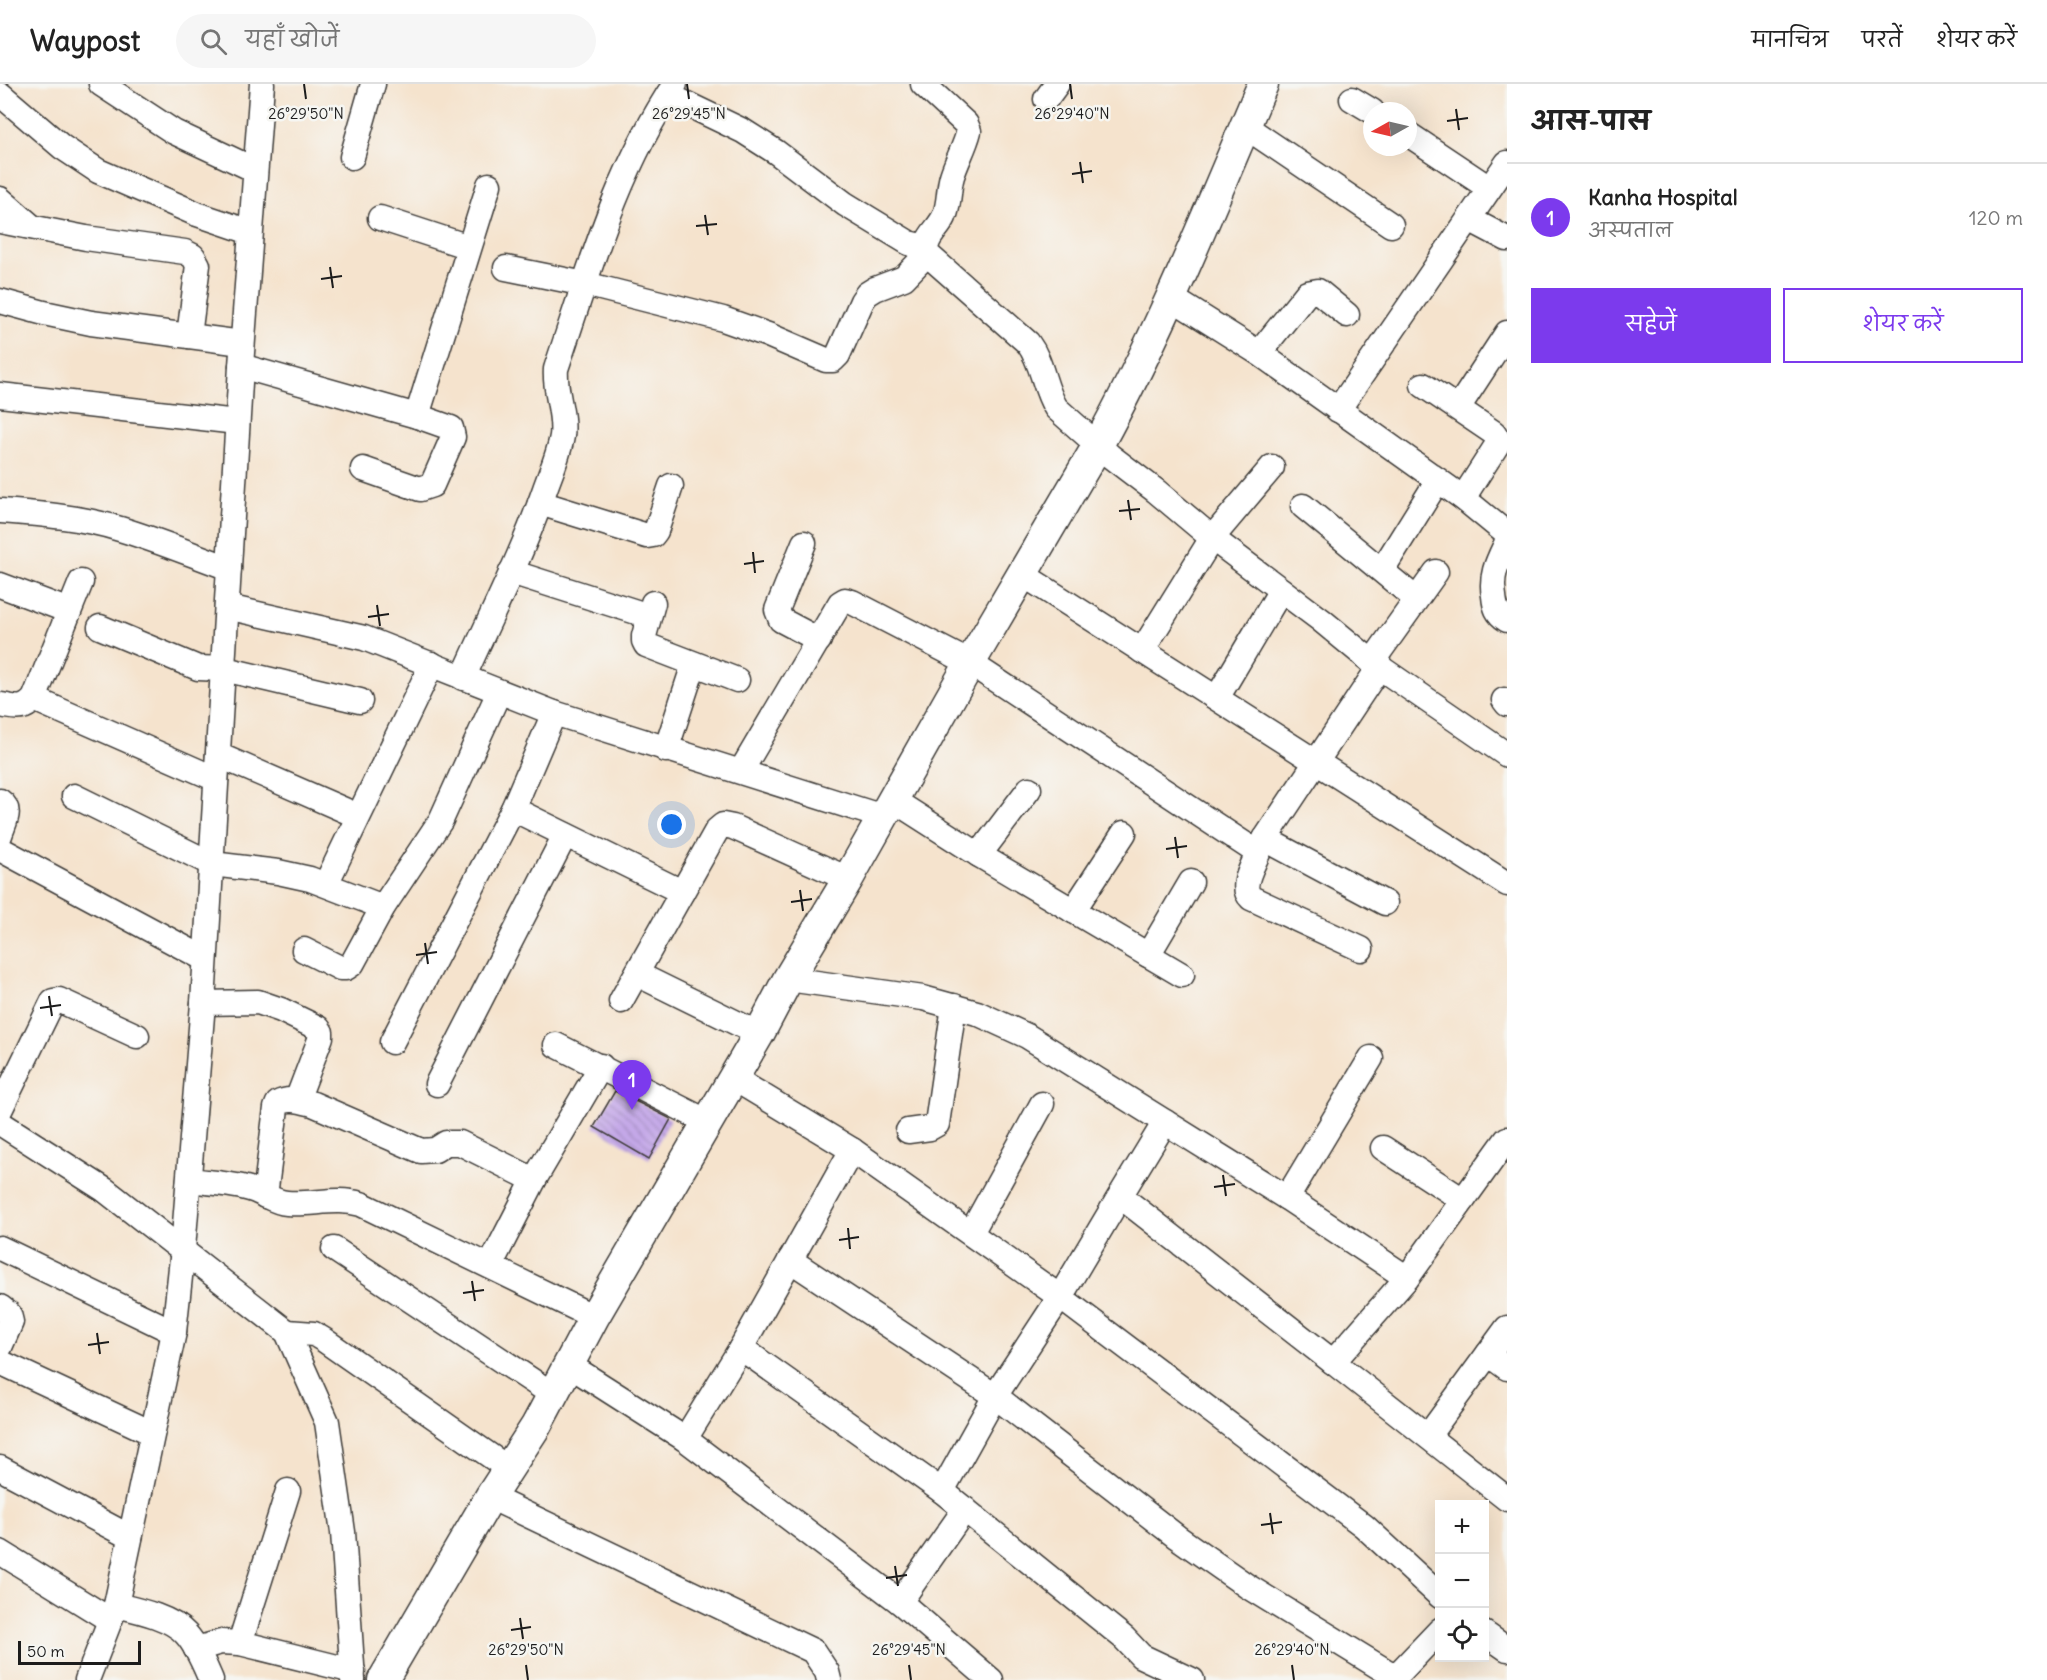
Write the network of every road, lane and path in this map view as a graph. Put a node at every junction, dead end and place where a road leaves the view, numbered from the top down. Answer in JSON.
{"nodes":[{"id":1,"x":101,"y":84,"type":"edge"},
{"id":2,"x":262,"y":84,"type":"edge"},
{"id":3,"x":373,"y":84,"type":"edge"},
{"id":4,"x":923,"y":84,"type":"edge"},
{"id":5,"x":1263,"y":84,"type":"edge"},
{"id":6,"x":672,"y":89,"type":"edge"},
{"id":7,"x":0,"y":94,"type":"edge"},
{"id":8,"x":1246,"y":127,"type":"junction"},
{"id":9,"x":1417,"y":140,"type":"edge"},
{"id":10,"x":352,"y":157,"type":"dead end"},
{"id":11,"x":1507,"y":163,"type":"edge"},
{"id":12,"x":255,"y":170,"type":"junction"},
{"id":13,"x":489,"y":185,"type":"dead end"},
{"id":14,"x":1489,"y":188,"type":"junction"},
{"id":15,"x":0,"y":199,"type":"edge"},
{"id":16,"x":380,"y":218,"type":"dead end"},
{"id":17,"x":1469,"y":219,"type":"junction"},
{"id":18,"x":0,"y":221,"type":"edge"},
{"id":19,"x":1391,"y":225,"type":"dead end"},
{"id":20,"x":33,"y":228,"type":"junction"},
{"id":21,"x":250,"y":232,"type":"junction"},
{"id":22,"x":1507,"y":239,"type":"edge"},
{"id":23,"x":469,"y":247,"type":"junction"},
{"id":24,"x":926,"y":250,"type":"junction"},
{"id":25,"x":506,"y":268,"type":"dead end"},
{"id":26,"x":585,"y":284,"type":"junction"},
{"id":27,"x":1170,"y":297,"type":"junction"},
{"id":28,"x":0,"y":301,"type":"edge"},
{"id":29,"x":1347,"y":315,"type":"dead end"},
{"id":30,"x":1507,"y":333,"type":"edge"},
{"id":31,"x":189,"y":336,"type":"junction"},
{"id":32,"x":1259,"y":352,"type":"junction"},
{"id":33,"x":241,"y":354,"type":"junction"},
{"id":34,"x":1423,"y":385,"type":"dead end"},
{"id":35,"x":0,"y":395,"type":"edge"},
{"id":36,"x":1458,"y":408,"type":"junction"},
{"id":37,"x":1338,"y":410,"type":"junction"},
{"id":38,"x":417,"y":416,"type":"junction"},
{"id":39,"x":237,"y":423,"type":"junction"},
{"id":40,"x":1098,"y":445,"type":"junction"},
{"id":41,"x":1272,"y":467,"type":"dead end"},
{"id":42,"x":363,"y":469,"type":"dead end"},
{"id":43,"x":1438,"y":480,"type":"junction"},
{"id":44,"x":671,"y":486,"type":"dead end"},
{"id":45,"x":1463,"y":498,"type":"junction"},
{"id":46,"x":540,"y":503,"type":"junction"},
{"id":47,"x":1304,"y":506,"type":"dead end"},
{"id":48,"x":0,"y":511,"type":"edge"},
{"id":49,"x":1507,"y":534,"type":"edge"},
{"id":50,"x":1212,"y":538,"type":"junction"},
{"id":51,"x":1507,"y":542,"type":"edge"},
{"id":52,"x":804,"y":543,"type":"dead end"},
{"id":53,"x":229,"y":568,"type":"junction"},
{"id":54,"x":1382,"y":570,"type":"junction"},
{"id":55,"x":511,"y":572,"type":"junction"},
{"id":56,"x":1436,"y":572,"type":"dead end"},
{"id":57,"x":1022,"y":574,"type":"junction"},
{"id":58,"x":81,"y":582,"type":"dead end"},
{"id":59,"x":0,"y":585,"type":"edge"},
{"id":60,"x":1281,"y":590,"type":"junction"},
{"id":61,"x":1416,"y":600,"type":"junction"},
{"id":62,"x":227,"y":607,"type":"junction"},
{"id":63,"x":69,"y":610,"type":"junction"},
{"id":64,"x":1507,"y":620,"type":"edge"},
{"id":65,"x":100,"y":627,"type":"dead end"},
{"id":66,"x":819,"y":640,"type":"junction"},
{"id":67,"x":1142,"y":651,"type":"junction"},
{"id":68,"x":970,"y":663,"type":"junction"},
{"id":69,"x":432,"y":664,"type":"junction"},
{"id":70,"x":694,"y":664,"type":"junction"},
{"id":71,"x":1376,"y":664,"type":"junction"},
{"id":72,"x":224,"y":669,"type":"junction"},
{"id":73,"x":463,"y":678,"type":"junction"},
{"id":74,"x":737,"y":680,"type":"dead end"},
{"id":75,"x":499,"y":692,"type":"junction"},
{"id":76,"x":1217,"y":698,"type":"junction"},
{"id":77,"x":34,"y":699,"type":"junction"},
{"id":78,"x":360,"y":701,"type":"dead end"},
{"id":79,"x":0,"y":705,"type":"edge"},
{"id":80,"x":554,"y":714,"type":"junction"},
{"id":81,"x":666,"y":750,"type":"junction"},
{"id":82,"x":218,"y":755,"type":"junction"},
{"id":83,"x":1507,"y":755,"type":"edge"},
{"id":84,"x":1317,"y":762,"type":"junction"},
{"id":85,"x":741,"y":771,"type":"junction"},
{"id":86,"x":216,"y":779,"type":"junction"},
{"id":87,"x":1029,"y":789,"type":"dead end"},
{"id":88,"x":74,"y":796,"type":"dead end"},
{"id":89,"x":0,"y":801,"type":"edge"},
{"id":90,"x":888,"y":808,"type":"junction"},
{"id":91,"x":513,"y":809,"type":"junction"},
{"id":92,"x":358,"y":816,"type":"junction"},
{"id":93,"x":1124,"y":833,"type":"dead end"},
{"id":94,"x":0,"y":835,"type":"edge"},
{"id":95,"x":565,"y":835,"type":"junction"},
{"id":96,"x":1262,"y":846,"type":"junction"},
{"id":97,"x":0,"y":849,"type":"edge"},
{"id":98,"x":979,"y":855,"type":"junction"},
{"id":99,"x":212,"y":864,"type":"junction"},
{"id":100,"x":848,"y":879,"type":"junction"},
{"id":101,"x":1191,"y":882,"type":"dead end"},
{"id":102,"x":326,"y":884,"type":"junction"},
{"id":103,"x":1507,"y":884,"type":"edge"},
{"id":104,"x":682,"y":892,"type":"junction"},
{"id":105,"x":1385,"y":903,"type":"dead end"},
{"id":106,"x":383,"y":907,"type":"junction"},
{"id":107,"x":1073,"y":911,"type":"junction"},
{"id":108,"x":1361,"y":949,"type":"dead end"},
{"id":109,"x":304,"y":950,"type":"dead end"},
{"id":110,"x":1148,"y":955,"type":"junction"},
{"id":111,"x":205,"y":959,"type":"junction"},
{"id":112,"x":638,"y":974,"type":"junction"},
{"id":113,"x":1182,"y":975,"type":"dead end"},
{"id":114,"x":788,"y":980,"type":"junction"},
{"id":115,"x":621,"y":1001,"type":"dead end"},
{"id":116,"x":203,"y":1003,"type":"junction"},
{"id":117,"x":954,"y":1006,"type":"junction"},
{"id":118,"x":759,"y":1034,"type":"junction"},
{"id":119,"x":137,"y":1036,"type":"dead end"},
{"id":120,"x":392,"y":1042,"type":"dead end"},
{"id":121,"x":556,"y":1045,"type":"dead end"},
{"id":122,"x":1371,"y":1058,"type":"dead end"},
{"id":123,"x":601,"y":1066,"type":"junction"},
{"id":124,"x":733,"y":1078,"type":"junction"},
{"id":125,"x":437,"y":1084,"type":"dead end"},
{"id":126,"x":297,"y":1100,"type":"junction"},
{"id":127,"x":1042,"y":1104,"type":"dead end"},
{"id":128,"x":0,"y":1110,"type":"edge"},
{"id":129,"x":708,"y":1122,"type":"junction"},
{"id":130,"x":1165,"y":1122,"type":"junction"},
{"id":131,"x":0,"y":1123,"type":"edge"},
{"id":132,"x":908,"y":1131,"type":"dead end"},
{"id":133,"x":1507,"y":1138,"type":"edge"},
{"id":134,"x":1383,"y":1148,"type":"dead end"},
{"id":135,"x":852,"y":1150,"type":"junction"},
{"id":136,"x":189,"y":1180,"type":"junction"},
{"id":137,"x":534,"y":1180,"type":"junction"},
{"id":138,"x":265,"y":1196,"type":"junction"},
{"id":139,"x":1120,"y":1196,"type":"junction"},
{"id":140,"x":1287,"y":1198,"type":"junction"},
{"id":141,"x":1463,"y":1200,"type":"junction"},
{"id":142,"x":971,"y":1233,"type":"junction"},
{"id":143,"x":0,"y":1248,"type":"edge"},
{"id":144,"x":334,"y":1249,"type":"dead end"},
{"id":145,"x":183,"y":1250,"type":"junction"},
{"id":146,"x":790,"y":1260,"type":"junction"},
{"id":147,"x":490,"y":1266,"type":"junction"},
{"id":148,"x":1407,"y":1278,"type":"junction"},
{"id":149,"x":1060,"y":1297,"type":"junction"},
{"id":150,"x":0,"y":1307,"type":"edge"},
{"id":151,"x":594,"y":1317,"type":"junction"},
{"id":152,"x":1507,"y":1328,"type":"edge"},
{"id":153,"x":174,"y":1332,"type":"junction"},
{"id":154,"x":287,"y":1332,"type":"junction"},
{"id":155,"x":0,"y":1347,"type":"edge"},
{"id":156,"x":741,"y":1348,"type":"junction"},
{"id":157,"x":1498,"y":1361,"type":"edge"},
{"id":158,"x":0,"y":1362,"type":"edge"},
{"id":159,"x":1333,"y":1362,"type":"junction"},
{"id":160,"x":569,"y":1365,"type":"junction"},
{"id":161,"x":552,"y":1394,"type":"junction"},
{"id":162,"x":995,"y":1396,"type":"junction"},
{"id":163,"x":152,"y":1433,"type":"junction"},
{"id":164,"x":1428,"y":1436,"type":"junction"},
{"id":165,"x":685,"y":1439,"type":"junction"},
{"id":166,"x":0,"y":1468,"type":"edge"},
{"id":167,"x":509,"y":1469,"type":"junction"},
{"id":168,"x":288,"y":1491,"type":"dead end"},
{"id":169,"x":942,"y":1491,"type":"junction"},
{"id":170,"x":490,"y":1497,"type":"junction"},
{"id":171,"x":1507,"y":1498,"type":"edge"},
{"id":172,"x":964,"y":1509,"type":"junction"},
{"id":173,"x":130,"y":1537,"type":"junction"},
{"id":174,"x":0,"y":1552,"type":"edge"},
{"id":175,"x":1435,"y":1591,"type":"edge"},
{"id":176,"x":900,"y":1602,"type":"junction"},
{"id":177,"x":113,"y":1613,"type":"junction"},
{"id":178,"x":1435,"y":1635,"type":"edge"},
{"id":179,"x":1489,"y":1636,"type":"edge"},
{"id":180,"x":240,"y":1643,"type":"junction"},
{"id":181,"x":196,"y":1649,"type":"junction"},
{"id":182,"x":1507,"y":1649,"type":"edge"},
{"id":183,"x":353,"y":1675,"type":"edge"},
{"id":184,"x":87,"y":1680,"type":"edge"},
{"id":185,"x":211,"y":1680,"type":"edge"},
{"id":186,"x":383,"y":1680,"type":"edge"},
{"id":187,"x":829,"y":1680,"type":"edge"},
{"id":188,"x":991,"y":1680,"type":"edge"},
{"id":189,"x":1192,"y":1680,"type":"edge"}],
"edges":[{"from":1,"to":12,"type":"street"},
{"from":2,"to":12,"type":"street"},
{"from":3,"to":10,"type":"street"},
{"from":4,"to":24,"type":"street"},
{"from":5,"to":8,"type":"main road"},
{"from":6,"to":24,"type":"street"},
{"from":6,"to":26,"type":"street"},
{"from":7,"to":21,"type":"street"},
{"from":8,"to":19,"type":"street"},
{"from":8,"to":27,"type":"main road"},
{"from":9,"to":14,"type":"street"},
{"from":11,"to":14,"type":"street"},
{"from":12,"to":21,"type":"street"},
{"from":13,"to":23,"type":"street"},
{"from":14,"to":17,"type":"street"},
{"from":15,"to":20,"type":"street"},
{"from":16,"to":23,"type":"street"},
{"from":17,"to":22,"type":"street"},
{"from":17,"to":37,"type":"street"},
{"from":18,"to":20,"type":"street"},
{"from":20,"to":31,"type":"street"},
{"from":21,"to":33,"type":"street"},
{"from":23,"to":38,"type":"street"},
{"from":24,"to":26,"type":"street"},
{"from":24,"to":40,"type":"street"},
{"from":25,"to":26,"type":"street"},
{"from":26,"to":46,"type":"street"},
{"from":27,"to":32,"type":"street"},
{"from":27,"to":40,"type":"main road"},
{"from":28,"to":31,"type":"street"},
{"from":29,"to":32,"type":"street"},
{"from":30,"to":36,"type":"street"},
{"from":31,"to":33,"type":"street"},
{"from":32,"to":37,"type":"street"},
{"from":33,"to":38,"type":"street"},
{"from":33,"to":39,"type":"street"},
{"from":34,"to":36,"type":"street"},
{"from":35,"to":39,"type":"street"},
{"from":36,"to":45,"type":"street"},
{"from":37,"to":43,"type":"street"},
{"from":38,"to":42,"type":"street"},
{"from":39,"to":53,"type":"street"},
{"from":40,"to":50,"type":"street"},
{"from":40,"to":57,"type":"main road"},
{"from":41,"to":50,"type":"street"},
{"from":43,"to":45,"type":"street"},
{"from":43,"to":54,"type":"street"},
{"from":44,"to":46,"type":"street"},
{"from":45,"to":49,"type":"street"},
{"from":46,"to":55,"type":"street"},
{"from":47,"to":54,"type":"street"},
{"from":48,"to":53,"type":"street"},
{"from":50,"to":60,"type":"street"},
{"from":50,"to":67,"type":"street"},
{"from":51,"to":64,"type":"street"},
{"from":52,"to":66,"type":"street"},
{"from":53,"to":62,"type":"street"},
{"from":54,"to":61,"type":"street"},
{"from":55,"to":70,"type":"street"},
{"from":55,"to":73,"type":"street"},
{"from":56,"to":61,"type":"street"},
{"from":57,"to":67,"type":"street"},
{"from":57,"to":68,"type":"main road"},
{"from":58,"to":63,"type":"street"},
{"from":59,"to":63,"type":"street"},
{"from":60,"to":71,"type":"street"},
{"from":60,"to":76,"type":"street"},
{"from":61,"to":71,"type":"street"},
{"from":62,"to":69,"type":"street"},
{"from":62,"to":72,"type":"street"},
{"from":63,"to":77,"type":"street"},
{"from":65,"to":72,"type":"street"},
{"from":66,"to":68,"type":"street"},
{"from":66,"to":85,"type":"street"},
{"from":67,"to":76,"type":"street"},
{"from":68,"to":90,"type":"main road"},
{"from":68,"to":96,"type":"street"},
{"from":69,"to":73,"type":"street"},
{"from":69,"to":92,"type":"street"},
{"from":70,"to":74,"type":"street"},
{"from":70,"to":81,"type":"street"},
{"from":71,"to":83,"type":"street"},
{"from":71,"to":84,"type":"street"},
{"from":72,"to":78,"type":"street"},
{"from":72,"to":82,"type":"street"},
{"from":73,"to":75,"type":"street"},
{"from":75,"to":80,"type":"street"},
{"from":75,"to":106,"type":"street"},
{"from":76,"to":84,"type":"street"},
{"from":77,"to":79,"type":"street"},
{"from":77,"to":86,"type":"street"},
{"from":80,"to":81,"type":"street"},
{"from":80,"to":91,"type":"street"},
{"from":81,"to":85,"type":"street"},
{"from":82,"to":86,"type":"street"},
{"from":82,"to":92,"type":"street"},
{"from":84,"to":96,"type":"street"},
{"from":84,"to":103,"type":"street"},
{"from":85,"to":90,"type":"street"},
{"from":86,"to":99,"type":"street"},
{"from":87,"to":98,"type":"street"},
{"from":88,"to":99,"type":"street"},
{"from":89,"to":94,"type":"street"},
{"from":90,"to":98,"type":"street"},
{"from":90,"to":100,"type":"main road"},
{"from":91,"to":95,"type":"street"},
{"from":91,"to":120,"type":"street"},
{"from":92,"to":102,"type":"street"},
{"from":93,"to":107,"type":"street"},
{"from":95,"to":104,"type":"street"},
{"from":95,"to":125,"type":"street"},
{"from":96,"to":105,"type":"street"},
{"from":96,"to":108,"type":"street"},
{"from":97,"to":111,"type":"street"},
{"from":98,"to":107,"type":"street"},
{"from":99,"to":102,"type":"street"},
{"from":99,"to":111,"type":"street"},
{"from":100,"to":104,"type":"street"},
{"from":100,"to":114,"type":"main road"},
{"from":101,"to":110,"type":"street"},
{"from":102,"to":106,"type":"street"},
{"from":104,"to":112,"type":"street"},
{"from":106,"to":109,"type":"street"},
{"from":107,"to":110,"type":"street"},
{"from":110,"to":113,"type":"street"},
{"from":111,"to":116,"type":"street"},
{"from":112,"to":115,"type":"street"},
{"from":112,"to":118,"type":"street"},
{"from":114,"to":117,"type":"street"},
{"from":114,"to":118,"type":"main road"},
{"from":116,"to":126,"type":"street"},
{"from":116,"to":136,"type":"street"},
{"from":117,"to":130,"type":"street"},
{"from":117,"to":132,"type":"street"},
{"from":118,"to":124,"type":"main road"},
{"from":119,"to":128,"type":"street"},
{"from":121,"to":123,"type":"street"},
{"from":122,"to":140,"type":"street"},
{"from":123,"to":129,"type":"street"},
{"from":123,"to":137,"type":"street"},
{"from":124,"to":129,"type":"main road"},
{"from":124,"to":135,"type":"street"},
{"from":126,"to":137,"type":"street"},
{"from":126,"to":138,"type":"street"},
{"from":127,"to":142,"type":"street"},
{"from":129,"to":151,"type":"main road"},
{"from":130,"to":139,"type":"street"},
{"from":130,"to":140,"type":"street"},
{"from":131,"to":145,"type":"street"},
{"from":133,"to":141,"type":"street"},
{"from":134,"to":141,"type":"street"},
{"from":135,"to":142,"type":"street"},
{"from":135,"to":146,"type":"street"},
{"from":136,"to":138,"type":"street"},
{"from":136,"to":145,"type":"street"},
{"from":137,"to":147,"type":"street"},
{"from":138,"to":147,"type":"street"},
{"from":139,"to":149,"type":"street"},
{"from":139,"to":159,"type":"street"},
{"from":140,"to":148,"type":"street"},
{"from":141,"to":148,"type":"street"},
{"from":142,"to":149,"type":"street"},
{"from":143,"to":153,"type":"street"},
{"from":144,"to":161,"type":"street"},
{"from":145,"to":153,"type":"street"},
{"from":145,"to":154,"type":"street"},
{"from":146,"to":156,"type":"street"},
{"from":146,"to":162,"type":"street"},
{"from":147,"to":151,"type":"street"},
{"from":148,"to":159,"type":"street"},
{"from":149,"to":162,"type":"street"},
{"from":149,"to":175,"type":"street"},
{"from":150,"to":155,"type":"street"},
{"from":151,"to":160,"type":"main road"},
{"from":152,"to":157,"type":"street"},
{"from":153,"to":163,"type":"street"},
{"from":154,"to":167,"type":"street"},
{"from":154,"to":183,"type":"street"},
{"from":156,"to":165,"type":"street"},
{"from":156,"to":169,"type":"street"},
{"from":157,"to":164,"type":"street"},
{"from":158,"to":163,"type":"street"},
{"from":159,"to":164,"type":"street"},
{"from":160,"to":161,"type":"main road"},
{"from":160,"to":165,"type":"street"},
{"from":161,"to":167,"type":"main road"},
{"from":162,"to":169,"type":"street"},
{"from":162,"to":178,"type":"street"},
{"from":163,"to":173,"type":"street"},
{"from":164,"to":171,"type":"street"},
{"from":165,"to":176,"type":"street"},
{"from":166,"to":173,"type":"street"},
{"from":167,"to":170,"type":"main road"},
{"from":168,"to":180,"type":"street"},
{"from":169,"to":172,"type":"street"},
{"from":170,"to":186,"type":"main road"},
{"from":170,"to":187,"type":"street"},
{"from":172,"to":176,"type":"street"},
{"from":172,"to":189,"type":"street"},
{"from":173,"to":177,"type":"street"},
{"from":174,"to":177,"type":"street"},
{"from":176,"to":188,"type":"street"},
{"from":177,"to":181,"type":"street"},
{"from":177,"to":184,"type":"street"},
{"from":179,"to":182,"type":"street"},
{"from":180,"to":181,"type":"street"},
{"from":180,"to":183,"type":"street"},
{"from":181,"to":185,"type":"street"}]}
